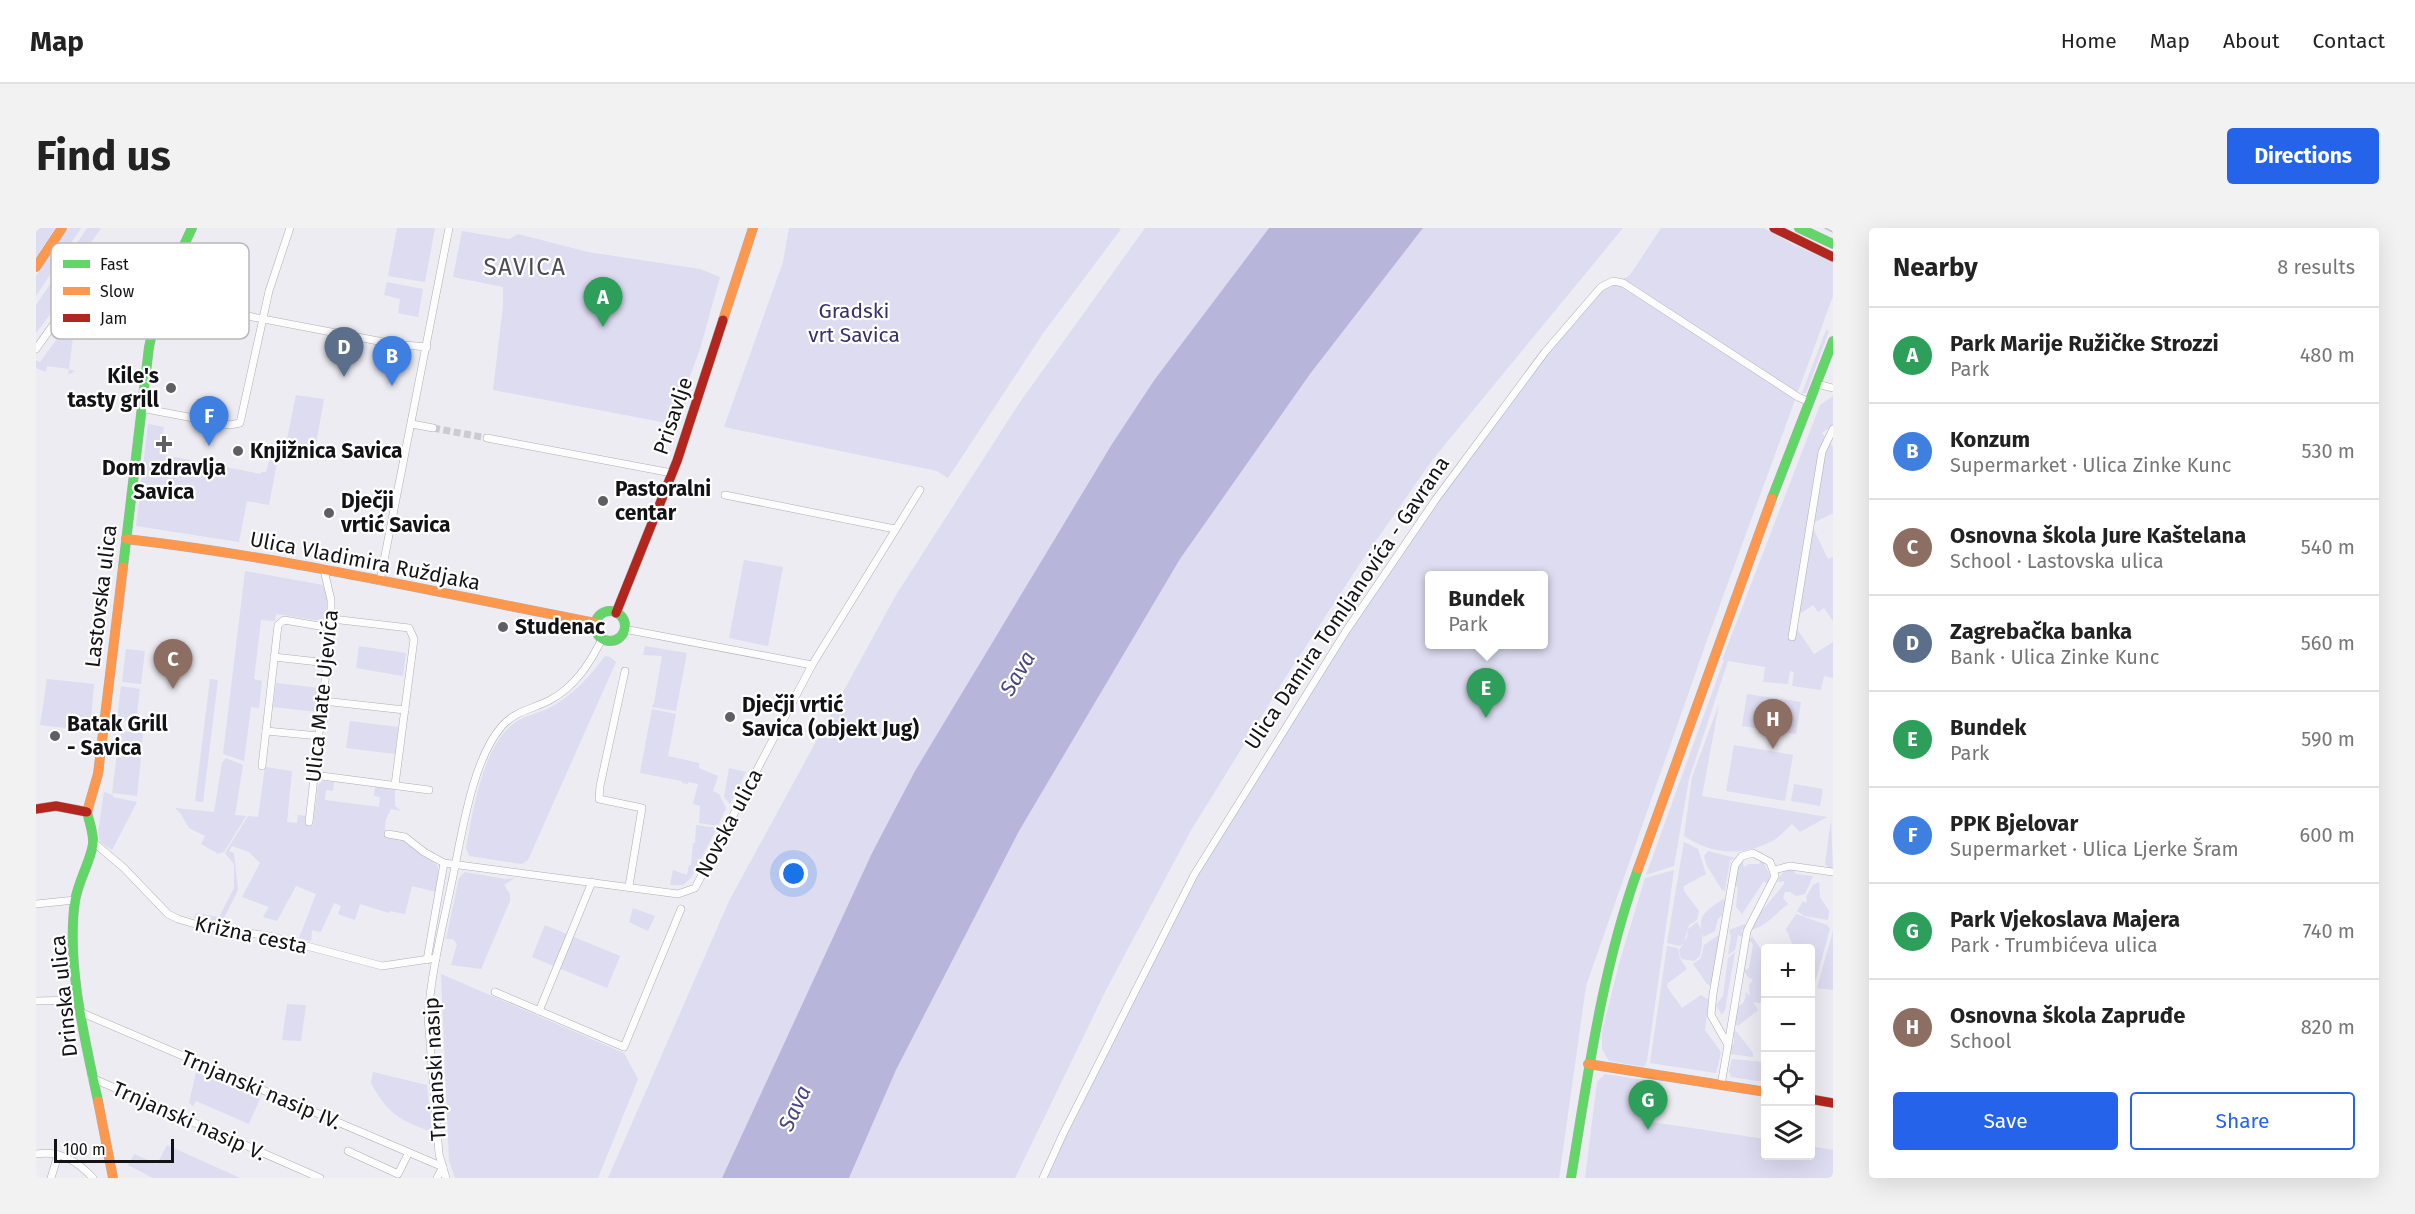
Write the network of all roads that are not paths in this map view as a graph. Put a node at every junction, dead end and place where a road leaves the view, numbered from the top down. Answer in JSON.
{"nodes":[{"id":1,"x":62,"y":228,"type":"edge"},
{"id":2,"x":192,"y":228,"type":"edge"},
{"id":3,"x":290,"y":228,"type":"edge"},
{"id":4,"x":449,"y":228,"type":"edge"},
{"id":5,"x":753,"y":228,"type":"edge"},
{"id":6,"x":1774,"y":228,"type":"edge"},
{"id":7,"x":1798,"y":228,"type":"edge"},
{"id":8,"x":52,"y":243,"type":"edge"},
{"id":9,"x":185,"y":243,"type":"edge"},
{"id":10,"x":51,"y":244,"type":"edge"},
{"id":11,"x":1833,"y":244,"type":"edge"},
{"id":12,"x":1833,"y":257,"type":"edge"},
{"id":13,"x":36,"y":267,"type":"edge"},
{"id":14,"x":249,"y":316,"type":"edge"},
{"id":15,"x":263,"y":319,"type":"junction"},
{"id":16,"x":51,"y":328,"type":"edge"},
{"id":17,"x":151,"y":339,"type":"edge"},
{"id":18,"x":1833,"y":341,"type":"edge"},
{"id":19,"x":427,"y":347,"type":"junction"},
{"id":20,"x":36,"y":349,"type":"edge"},
{"id":21,"x":1817,"y":384,"type":"junction"},
{"id":22,"x":1833,"y":388,"type":"edge"},
{"id":23,"x":1810,"y":402,"type":"junction"},
{"id":24,"x":141,"y":408,"type":"junction"},
{"id":25,"x":412,"y":424,"type":"junction"},
{"id":26,"x":433,"y":428,"type":"tunnel mouth"},
{"id":27,"x":1833,"y":429,"type":"edge"},
{"id":28,"x":487,"y":438,"type":"tunnel mouth"},
{"id":29,"x":672,"y":473,"type":"junction"},
{"id":30,"x":920,"y":490,"type":"dead end"},
{"id":31,"x":726,"y":495,"type":"dead end"},
{"id":32,"x":895,"y":529,"type":"junction"},
{"id":33,"x":126,"y":539,"type":"junction"},
{"id":34,"x":324,"y":570,"type":"junction"},
{"id":35,"x":380,"y":581,"type":"junction"},
{"id":36,"x":616,"y":613,"type":"junction"},
{"id":37,"x":332,"y":619,"type":"junction"},
{"id":38,"x":596,"y":623,"type":"junction"},
{"id":39,"x":332,"y":628,"type":"junction"},
{"id":40,"x":624,"y":629,"type":"junction"},
{"id":41,"x":1792,"y":637,"type":"dead end"},
{"id":42,"x":603,"y":639,"type":"junction"},
{"id":43,"x":274,"y":657,"type":"junction"},
{"id":44,"x":328,"y":663,"type":"junction"},
{"id":45,"x":812,"y":665,"type":"junction"},
{"id":46,"x":625,"y":671,"type":"dead end"},
{"id":47,"x":323,"y":701,"type":"junction"},
{"id":48,"x":405,"y":710,"type":"junction"},
{"id":49,"x":266,"y":731,"type":"junction"},
{"id":50,"x":319,"y":736,"type":"junction"},
{"id":51,"x":262,"y":766,"type":"dead end"},
{"id":52,"x":314,"y":775,"type":"junction"},
{"id":53,"x":395,"y":785,"type":"junction"},
{"id":54,"x":429,"y":790,"type":"dead end"},
{"id":55,"x":36,"y":808,"type":"edge"},
{"id":56,"x":87,"y":812,"type":"junction"},
{"id":57,"x":309,"y":822,"type":"dead end"},
{"id":58,"x":388,"y":834,"type":"dead end"},
{"id":59,"x":93,"y":842,"type":"junction"},
{"id":60,"x":444,"y":863,"type":"junction"},
{"id":61,"x":456,"y":865,"type":"junction"},
{"id":62,"x":1774,"y":870,"type":"junction"},
{"id":63,"x":1833,"y":872,"type":"edge"},
{"id":64,"x":591,"y":882,"type":"junction"},
{"id":65,"x":629,"y":886,"type":"junction"},
{"id":66,"x":75,"y":900,"type":"junction"},
{"id":67,"x":36,"y":904,"type":"edge"},
{"id":68,"x":681,"y":909,"type":"dead end"},
{"id":69,"x":436,"y":958,"type":"junction"},
{"id":70,"x":427,"y":960,"type":"junction"},
{"id":71,"x":495,"y":992,"type":"dead end"},
{"id":72,"x":78,"y":1000,"type":"junction"},
{"id":73,"x":36,"y":1001,"type":"edge"},
{"id":74,"x":539,"y":1011,"type":"junction"},
{"id":75,"x":80,"y":1012,"type":"junction"},
{"id":76,"x":1728,"y":1045,"type":"junction"},
{"id":77,"x":1588,"y":1064,"type":"junction"},
{"id":78,"x":92,"y":1078,"type":"junction"},
{"id":79,"x":1721,"y":1085,"type":"junction"},
{"id":80,"x":1761,"y":1091,"type":"edge"},
{"id":81,"x":1815,"y":1100,"type":"edge"},
{"id":82,"x":1833,"y":1103,"type":"edge"},
{"id":83,"x":348,"y":1151,"type":"dead end"},
{"id":84,"x":36,"y":1154,"type":"edge"},
{"id":85,"x":408,"y":1154,"type":"junction"},
{"id":86,"x":58,"y":1155,"type":"junction"},
{"id":87,"x":443,"y":1167,"type":"junction"},
{"id":88,"x":1571,"y":1177,"type":"edge"},
{"id":89,"x":51,"y":1178,"type":"edge"},
{"id":90,"x":93,"y":1178,"type":"edge"},
{"id":91,"x":113,"y":1178,"type":"edge"},
{"id":92,"x":320,"y":1178,"type":"edge"},
{"id":93,"x":437,"y":1178,"type":"edge"},
{"id":94,"x":446,"y":1178,"type":"edge"},
{"id":95,"x":1042,"y":1178,"type":"edge"}],
"edges":[{"from":1,"to":8,"type":"street"},
{"from":2,"to":9,"type":"street","name":"Lastovska ulica"},
{"from":3,"to":15,"type":"street"},
{"from":4,"to":19,"type":"street"},
{"from":5,"to":29,"type":"street","name":"Prisavlje"},
{"from":6,"to":12,"type":"street"},
{"from":7,"to":11,"type":"street"},
{"from":10,"to":13,"type":"street"},
{"from":14,"to":15,"type":"street"},
{"from":15,"to":19,"type":"street"},
{"from":15,"to":24,"type":"street"},
{"from":16,"to":20,"type":"street"},
{"from":17,"to":24,"type":"street","name":"Lastovska ulica"},
{"from":18,"to":21,"type":"street"},
{"from":19,"to":25,"type":"street"},
{"from":21,"to":22,"type":"street"},
{"from":21,"to":23,"type":"street"},
{"from":23,"to":77,"type":"street"},
{"from":23,"to":95,"type":"street","name":"Ulica Damira Tomljanovića - Gavrana"},
{"from":24,"to":33,"type":"street","name":"Lastovska ulica"},
{"from":25,"to":26,"type":"street"},
{"from":25,"to":35,"type":"street"},
{"from":27,"to":41,"type":"street"},
{"from":28,"to":29,"type":"street"},
{"from":29,"to":36,"type":"street","name":"Prisavlje"},
{"from":30,"to":32,"type":"street"},
{"from":31,"to":32,"type":"street"},
{"from":32,"to":45,"type":"street"},
{"from":33,"to":34,"type":"street","name":"Ulica Vladimira Ruždjaka"},
{"from":33,"to":56,"type":"street","name":"Lastovska ulica"},
{"from":34,"to":35,"type":"street","name":"Ulica Vladimira Ruždjaka"},
{"from":34,"to":37,"type":"street","name":"Ulica Mate Ujevića"},
{"from":35,"to":38,"type":"street","name":"Ulica Vladimira Ruždjaka"},
{"from":36,"to":38,"type":"street"},
{"from":36,"to":40,"type":"street"},
{"from":37,"to":39,"type":"street","name":"Ulica Mate Ujevića"},
{"from":37,"to":48,"type":"street"},
{"from":38,"to":42,"type":"street"},
{"from":39,"to":43,"type":"street"},
{"from":39,"to":44,"type":"street","name":"Ulica Mate Ujevića"},
{"from":40,"to":42,"type":"street"},
{"from":40,"to":45,"type":"street"},
{"from":42,"to":61,"type":"street","name":"Trnjanski nasip"},
{"from":43,"to":44,"type":"street"},
{"from":43,"to":49,"type":"street"},
{"from":44,"to":47,"type":"street","name":"Ulica Mate Ujevića"},
{"from":45,"to":65,"type":"street","name":"Novska ulica"},
{"from":46,"to":65,"type":"street"},
{"from":47,"to":48,"type":"street"},
{"from":47,"to":50,"type":"street","name":"Ulica Mate Ujevića"},
{"from":48,"to":53,"type":"street"},
{"from":49,"to":50,"type":"street"},
{"from":49,"to":51,"type":"street"},
{"from":50,"to":52,"type":"street","name":"Ulica Mate Ujevića"},
{"from":52,"to":53,"type":"street"},
{"from":52,"to":57,"type":"street","name":"Ulica Mate Ujevića"},
{"from":53,"to":54,"type":"street"},
{"from":55,"to":56,"type":"street"},
{"from":56,"to":59,"type":"street","name":"Drinska ulica"},
{"from":58,"to":60,"type":"street"},
{"from":59,"to":66,"type":"street","name":"Drinska ulica"},
{"from":59,"to":70,"type":"street","name":"Križna cesta"},
{"from":60,"to":61,"type":"street"},
{"from":60,"to":70,"type":"street"},
{"from":61,"to":64,"type":"street","name":"Novska ulica"},
{"from":61,"to":69,"type":"street","name":"Trnjanski nasip"},
{"from":62,"to":63,"type":"street"},
{"from":62,"to":76,"type":"street"},
{"from":62,"to":76,"type":"street"},
{"from":64,"to":65,"type":"street","name":"Novska ulica"},
{"from":64,"to":74,"type":"street"},
{"from":66,"to":67,"type":"street"},
{"from":66,"to":72,"type":"street","name":"Drinska ulica"},
{"from":68,"to":74,"type":"street"},
{"from":69,"to":70,"type":"street","name":"Križna cesta"},
{"from":69,"to":87,"type":"street","name":"Trnjanski nasip"},
{"from":71,"to":74,"type":"street"},
{"from":72,"to":73,"type":"street"},
{"from":72,"to":75,"type":"street","name":"Drinska ulica"},
{"from":75,"to":78,"type":"street","name":"Drinska ulica"},
{"from":75,"to":85,"type":"street","name":"Trnjanski nasip IV."},
{"from":76,"to":79,"type":"street"},
{"from":77,"to":79,"type":"street"},
{"from":77,"to":88,"type":"street"},
{"from":78,"to":91,"type":"street","name":"Drinska ulica"},
{"from":78,"to":92,"type":"street","name":"Trnjanski nasip V."},
{"from":79,"to":80,"type":"street"},
{"from":81,"to":82,"type":"street"},
{"from":83,"to":85,"type":"street"},
{"from":84,"to":86,"type":"street"},
{"from":85,"to":87,"type":"street","name":"Trnjanski nasip IV."},
{"from":86,"to":89,"type":"street"},
{"from":86,"to":90,"type":"street"},
{"from":87,"to":93,"type":"street","name":"Trnjanski nasip"},
{"from":87,"to":94,"type":"street","name":"Trnjanski nasip"}]}
